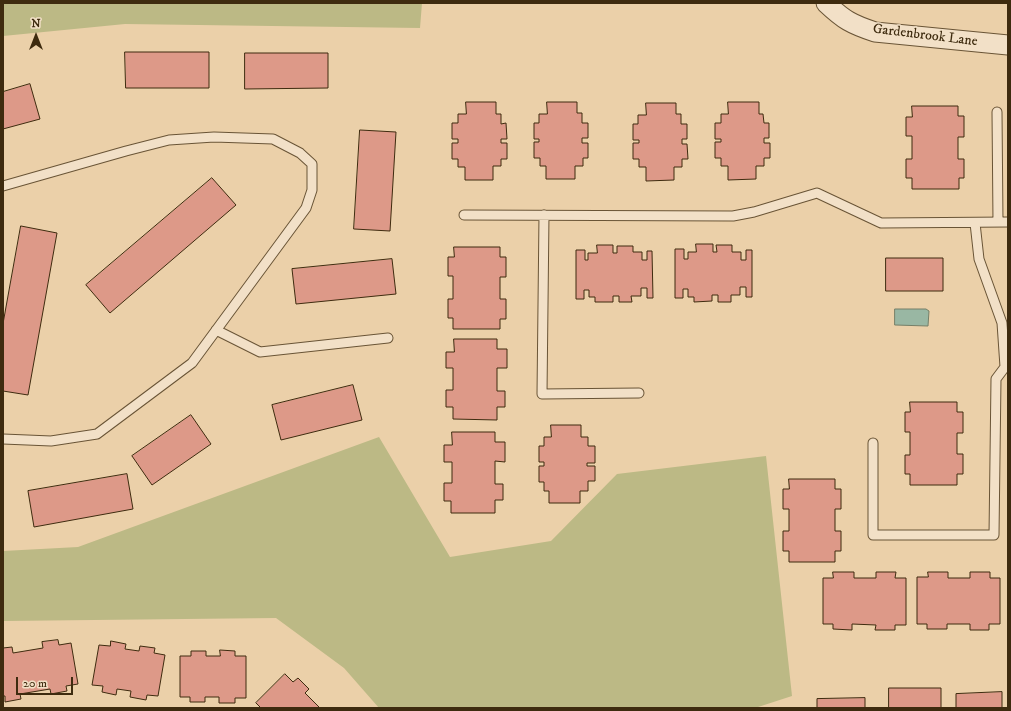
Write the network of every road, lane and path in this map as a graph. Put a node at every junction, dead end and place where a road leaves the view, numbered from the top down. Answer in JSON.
{"nodes":[{"id":1,"x":826,"y":3,"type":"edge"},
{"id":2,"x":1008,"y":45,"type":"edge"},
{"id":3,"x":997,"y":112,"type":"dead end"},
{"id":4,"x":3,"y":186,"type":"edge"},
{"id":5,"x":464,"y":214,"type":"dead end"},
{"id":6,"x":544,"y":215,"type":"junction"},
{"id":7,"x":998,"y":222,"type":"junction"},
{"id":8,"x":1008,"y":222,"type":"edge"},
{"id":9,"x":975,"y":223,"type":"junction"},
{"id":10,"x":216,"y":330,"type":"junction"},
{"id":11,"x":388,"y":338,"type":"dead end"},
{"id":12,"x":639,"y":393,"type":"dead end"},
{"id":13,"x":3,"y":439,"type":"edge"},
{"id":14,"x":873,"y":443,"type":"dead end"}],
"edges":[{"from":1,"to":2,"type":"street","name":"Gardenbrook Lane"},
{"from":3,"to":7,"type":"lane"},
{"from":4,"to":10,"type":"lane"},
{"from":5,"to":6,"type":"lane"},
{"from":6,"to":9,"type":"lane"},
{"from":6,"to":12,"type":"lane"},
{"from":7,"to":8,"type":"lane"},
{"from":7,"to":9,"type":"lane"},
{"from":9,"to":14,"type":"lane"},
{"from":10,"to":11,"type":"lane"},
{"from":10,"to":13,"type":"lane"}]}
